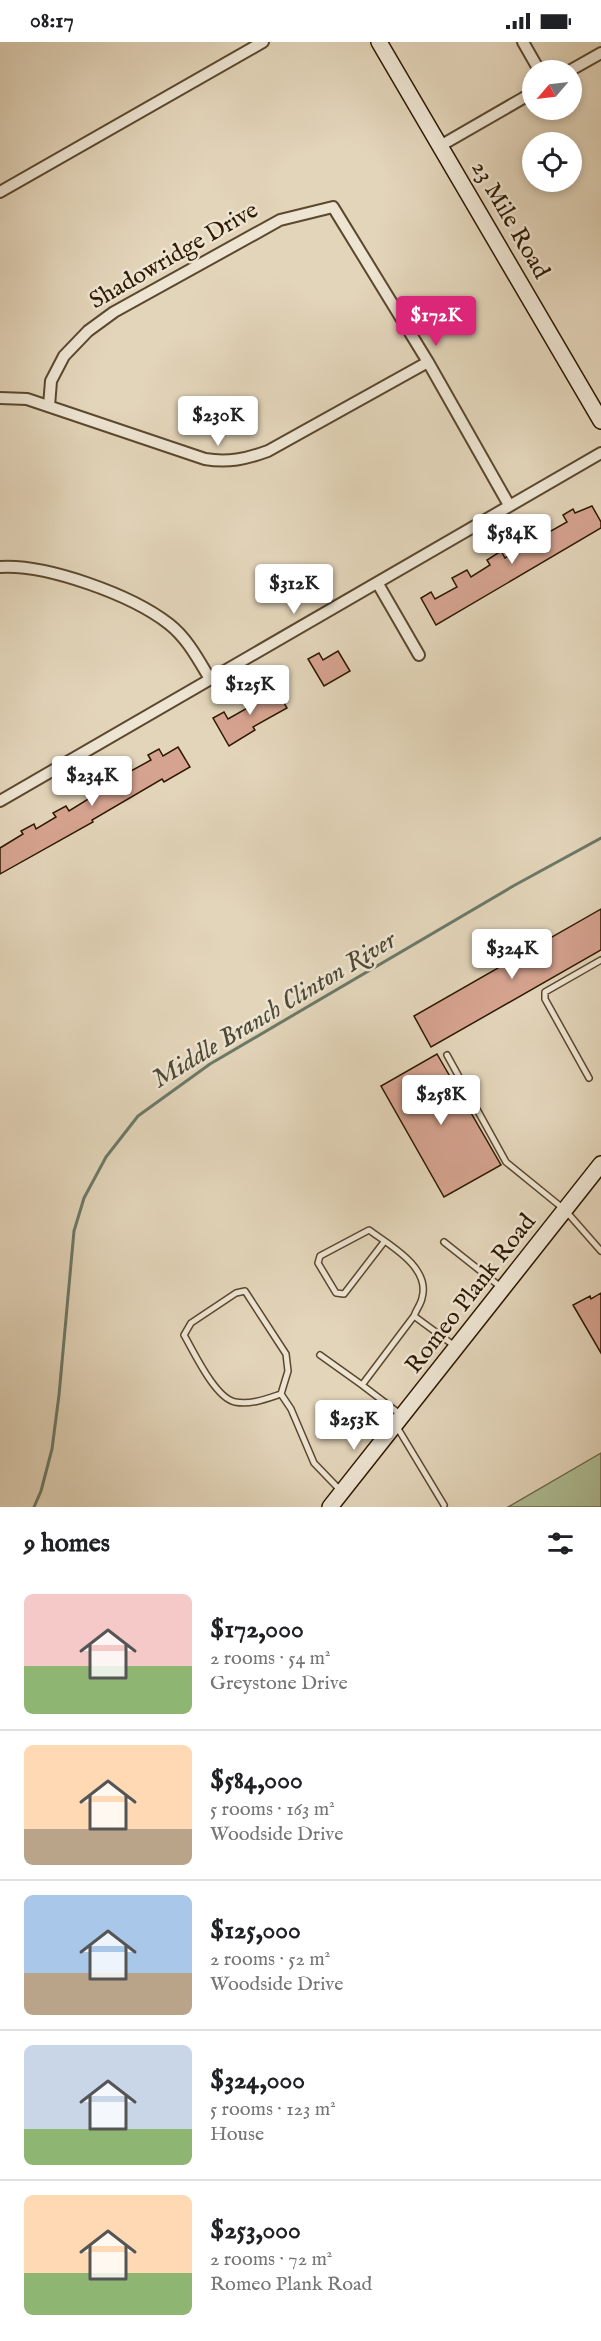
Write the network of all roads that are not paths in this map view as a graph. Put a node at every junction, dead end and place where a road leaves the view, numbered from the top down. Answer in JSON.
{"nodes":[{"id":1,"x":263,"y":42,"type":"edge"},
{"id":2,"x":379,"y":42,"type":"edge"},
{"id":3,"x":523,"y":42,"type":"edge"},
{"id":4,"x":601,"y":53,"type":"edge"},
{"id":5,"x":533,"y":60,"type":"edge"},
{"id":6,"x":582,"y":64,"type":"edge"},
{"id":7,"x":522,"y":99,"type":"edge"},
{"id":8,"x":440,"y":146,"type":"junction"},
{"id":9,"x":0,"y":192,"type":"edge"},
{"id":10,"x":428,"y":362,"type":"junction"},
{"id":11,"x":0,"y":398,"type":"edge"},
{"id":12,"x":49,"y":406,"type":"junction"},
{"id":13,"x":601,"y":421,"type":"edge"},
{"id":14,"x":601,"y":453,"type":"edge"},
{"id":15,"x":510,"y":505,"type":"junction"},
{"id":16,"x":0,"y":567,"type":"edge"},
{"id":17,"x":378,"y":584,"type":"junction"},
{"id":18,"x":419,"y":656,"type":"dead end"},
{"id":19,"x":210,"y":679,"type":"junction"},
{"id":20,"x":0,"y":801,"type":"edge"},
{"id":21,"x":601,"y":960,"type":"edge"},
{"id":22,"x":447,"y":1055,"type":"dead end"},
{"id":23,"x":588,"y":1078,"type":"dead end"},
{"id":24,"x":601,"y":1164,"type":"edge"},
{"id":25,"x":565,"y":1210,"type":"junction"},
{"id":26,"x":384,"y":1242,"type":"junction"},
{"id":27,"x":444,"y":1242,"type":"dead end"},
{"id":28,"x":601,"y":1251,"type":"edge"},
{"id":29,"x":503,"y":1289,"type":"junction"},
{"id":30,"x":414,"y":1316,"type":"junction"},
{"id":31,"x":457,"y":1348,"type":"junction"},
{"id":32,"x":320,"y":1355,"type":"dead end"},
{"id":33,"x":362,"y":1385,"type":"junction"},
{"id":34,"x":281,"y":1394,"type":"junction"},
{"id":35,"x":400,"y":1421,"type":"junction"},
{"id":36,"x":342,"y":1492,"type":"junction"},
{"id":37,"x":444,"y":1505,"type":"dead end"},
{"id":38,"x":330,"y":1507,"type":"edge"}],
"edges":[{"from":1,"to":9,"type":"street"},
{"from":2,"to":8,"type":"main road","name":"23 Mile Road"},
{"from":3,"to":5,"type":"street"},
{"from":4,"to":6,"type":"street"},
{"from":7,"to":8,"type":"street"},
{"from":8,"to":13,"type":"main road","name":"23 Mile Road"},
{"from":10,"to":12,"type":"street"},
{"from":10,"to":12,"type":"street","name":"Shadowridge Drive"},
{"from":10,"to":15,"type":"street"},
{"from":11,"to":12,"type":"street"},
{"from":14,"to":15,"type":"street"},
{"from":15,"to":17,"type":"street"},
{"from":16,"to":19,"type":"street"},
{"from":17,"to":18,"type":"street"},
{"from":17,"to":19,"type":"street"},
{"from":19,"to":20,"type":"street"},
{"from":21,"to":23,"type":"lane"},
{"from":22,"to":25,"type":"lane"},
{"from":24,"to":25,"type":"main road","name":"Romeo Plank Road"},
{"from":25,"to":28,"type":"lane"},
{"from":25,"to":29,"type":"main road","name":"Romeo Plank Road"},
{"from":26,"to":26,"type":"lane"},
{"from":26,"to":30,"type":"lane"},
{"from":27,"to":29,"type":"lane"},
{"from":29,"to":31,"type":"main road","name":"Romeo Plank Road"},
{"from":30,"to":31,"type":"lane"},
{"from":30,"to":33,"type":"lane"},
{"from":31,"to":35,"type":"main road","name":"Romeo Plank Road"},
{"from":32,"to":33,"type":"lane"},
{"from":33,"to":35,"type":"lane"},
{"from":34,"to":34,"type":"lane"},
{"from":34,"to":36,"type":"lane"},
{"from":35,"to":36,"type":"main road","name":"Romeo Plank Road"},
{"from":35,"to":37,"type":"lane"},
{"from":36,"to":38,"type":"main road","name":"Romeo Plank Road"}]}
